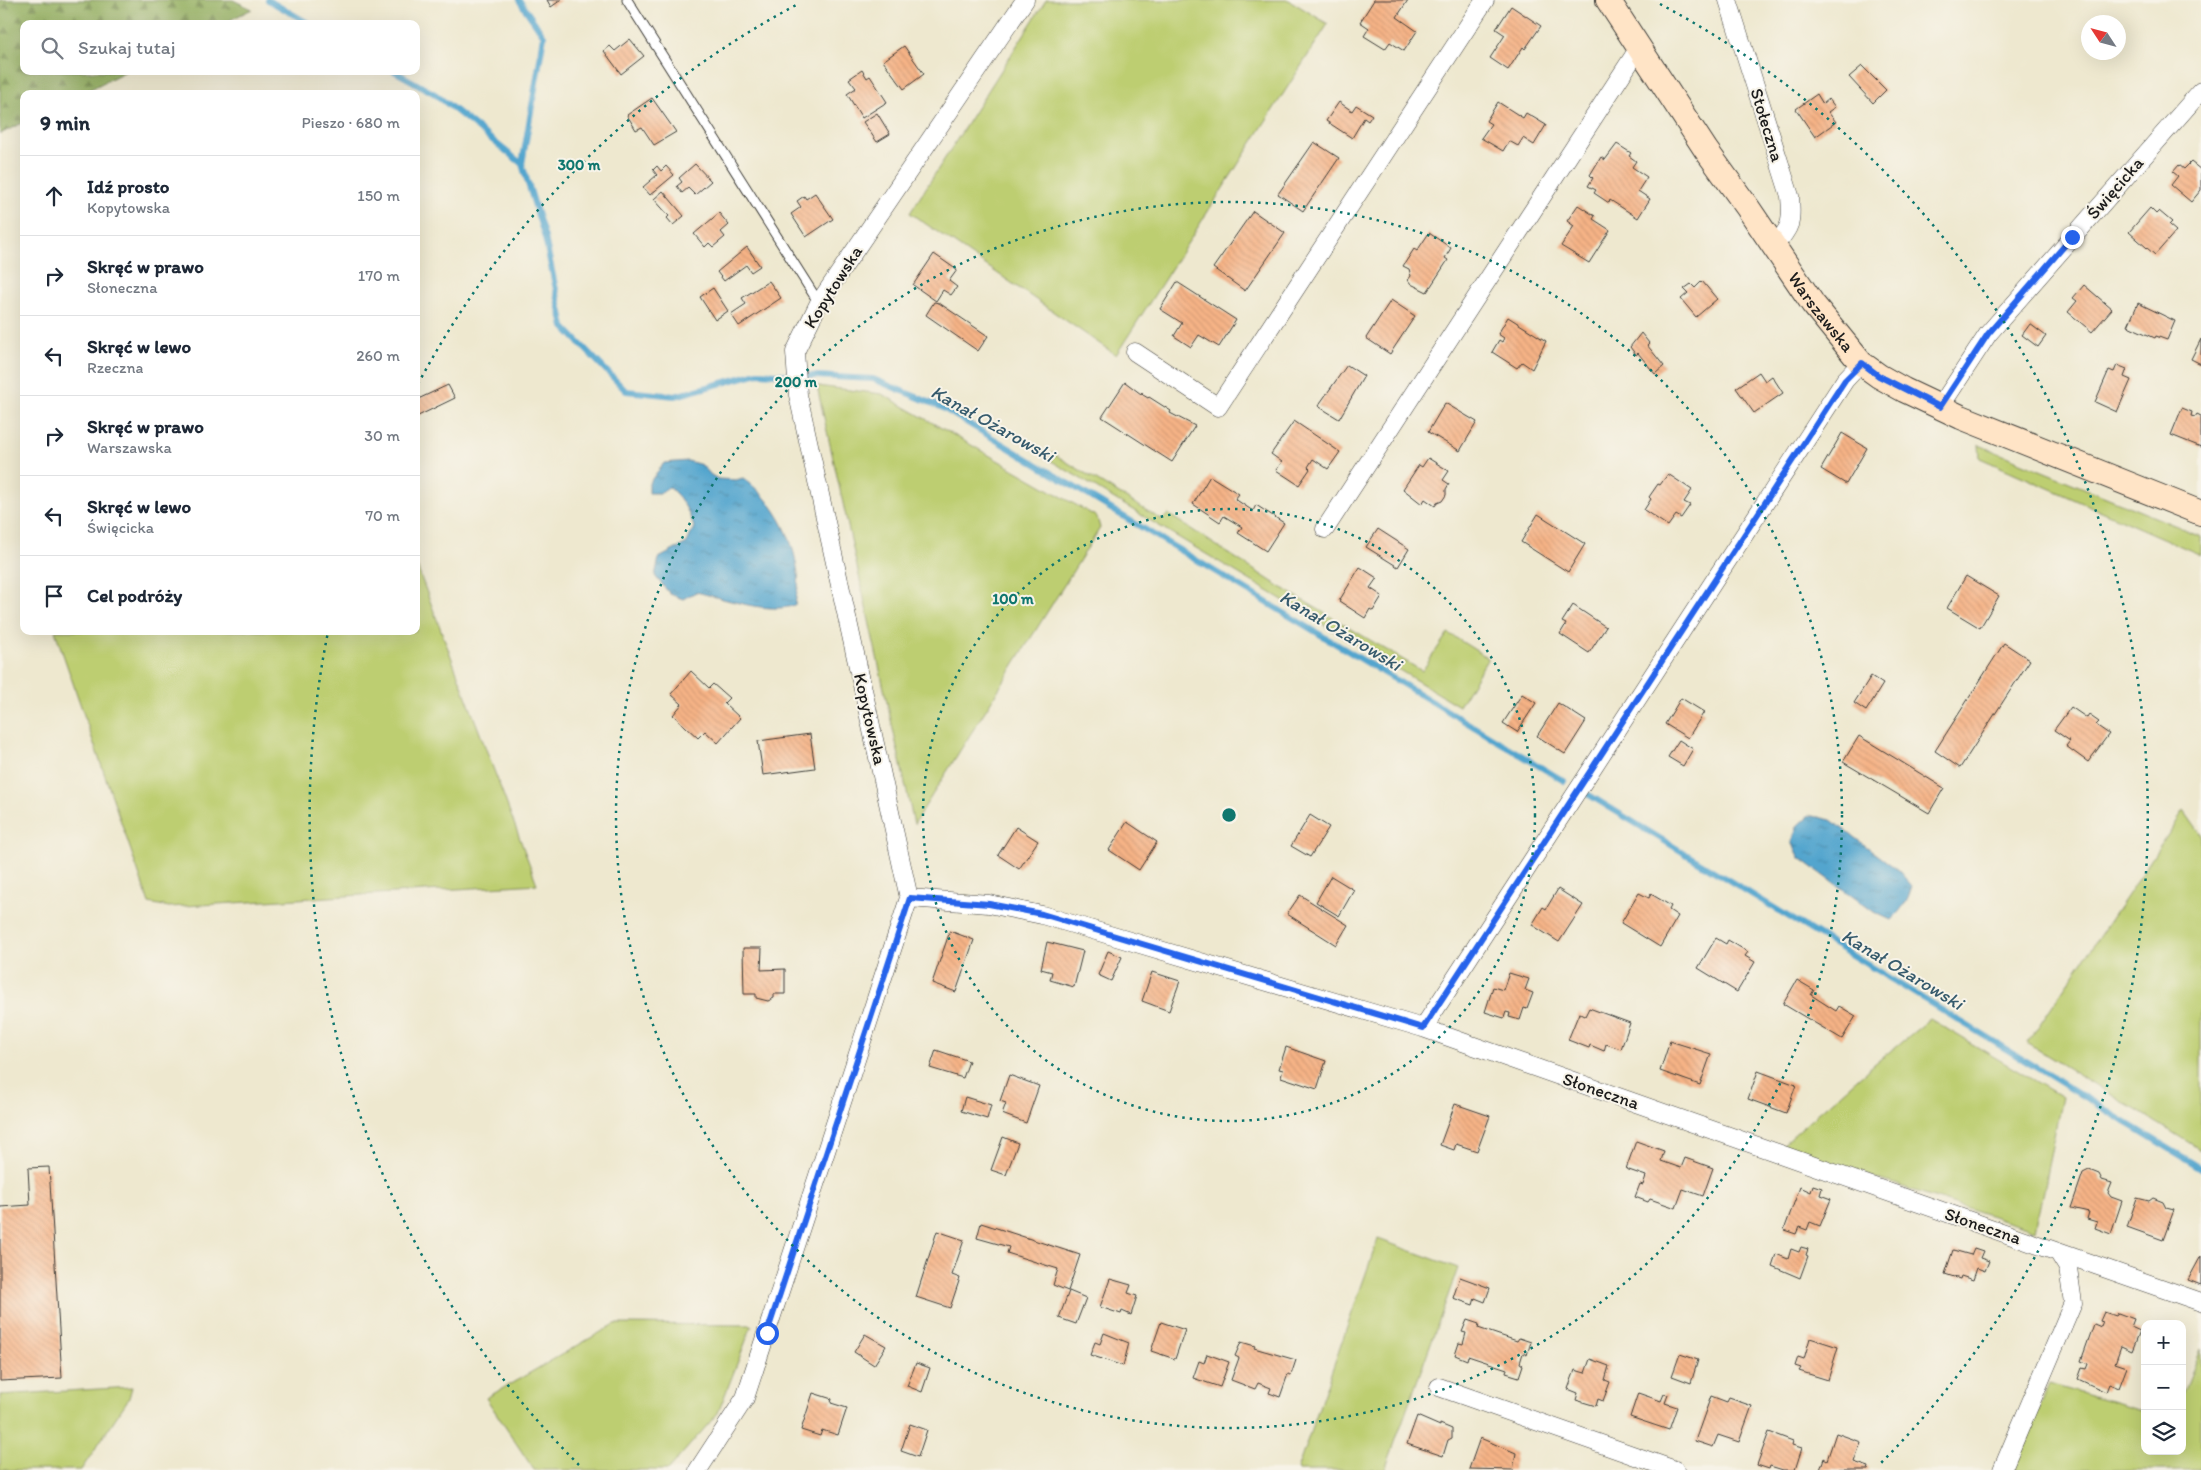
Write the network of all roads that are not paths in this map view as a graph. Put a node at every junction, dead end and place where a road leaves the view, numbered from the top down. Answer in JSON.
{"nodes":[{"id":1,"x":627,"y":0,"type":"edge"},
{"id":2,"x":1025,"y":0,"type":"edge"},
{"id":3,"x":1485,"y":0,"type":"edge"},
{"id":4,"x":1608,"y":0,"type":"edge"},
{"id":5,"x":1728,"y":0,"type":"edge"},
{"id":6,"x":1639,"y":48,"type":"junction"},
{"id":7,"x":2201,"y":91,"type":"edge"},
{"id":8,"x":1773,"y":246,"type":"junction"},
{"id":9,"x":819,"y":303,"type":"junction"},
{"id":10,"x":1135,"y":352,"type":"dead end"},
{"id":11,"x":1862,"y":363,"type":"junction"},
{"id":12,"x":1940,"y":407,"type":"junction"},
{"id":13,"x":2201,"y":513,"type":"edge"},
{"id":14,"x":1324,"y":529,"type":"dead end"},
{"id":15,"x":910,"y":898,"type":"junction"},
{"id":16,"x":1423,"y":1028,"type":"junction"},
{"id":17,"x":2058,"y":1252,"type":"junction"},
{"id":18,"x":2201,"y":1302,"type":"edge"},
{"id":19,"x":1439,"y":1387,"type":"dead end"},
{"id":20,"x":698,"y":1470,"type":"edge"},
{"id":21,"x":1675,"y":1470,"type":"edge"},
{"id":22,"x":2002,"y":1470,"type":"edge"}],
"edges":[{"from":1,"to":9,"type":"lane"},
{"from":2,"to":9,"type":"street","name":"Kopytowska"},
{"from":3,"to":10,"type":"street"},
{"from":4,"to":6,"type":"main road","name":"Warszawska"},
{"from":5,"to":8,"type":"street","name":"Stołeczna"},
{"from":6,"to":8,"type":"main road","name":"Warszawska"},
{"from":6,"to":14,"type":"street"},
{"from":7,"to":12,"type":"street","name":"Święcicka"},
{"from":8,"to":11,"type":"main road","name":"Warszawska"},
{"from":9,"to":15,"type":"street","name":"Kopytowska"},
{"from":11,"to":12,"type":"main road","name":"Warszawska"},
{"from":11,"to":16,"type":"street"},
{"from":12,"to":13,"type":"main road","name":"Warszawska"},
{"from":15,"to":16,"type":"street","name":"Słoneczna"},
{"from":15,"to":20,"type":"street"},
{"from":16,"to":17,"type":"street","name":"Słoneczna"},
{"from":17,"to":18,"type":"street","name":"Słoneczna"},
{"from":17,"to":22,"type":"street"},
{"from":19,"to":21,"type":"street"}]}
